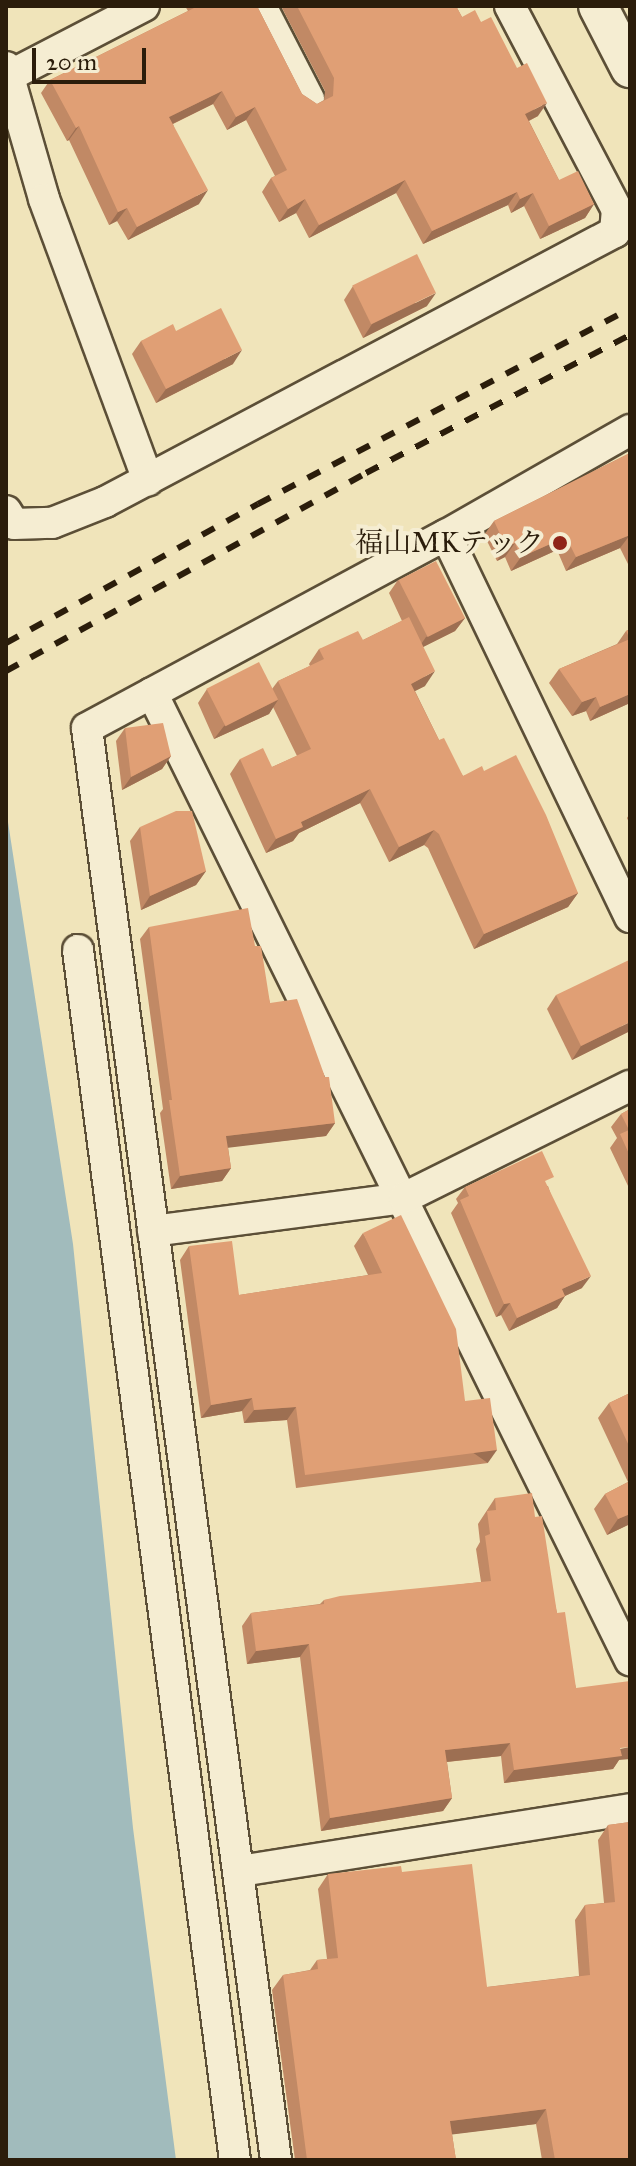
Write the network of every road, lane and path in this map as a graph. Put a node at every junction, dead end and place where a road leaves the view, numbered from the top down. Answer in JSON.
{"nodes":[{"id":1,"x":144,"y":6,"type":"edge"},
{"id":2,"x":261,"y":6,"type":"edge"},
{"id":3,"x":510,"y":6,"type":"edge"},
{"id":4,"x":598,"y":6,"type":"edge"},
{"id":5,"x":630,"y":68,"type":"edge"},
{"id":6,"x":7,"y":72,"type":"edge"},
{"id":7,"x":309,"y":99,"type":"edge"},
{"id":8,"x":630,"y":430,"type":"edge"},
{"id":9,"x":148,"y":480,"type":"junction"},
{"id":10,"x":6,"y":511,"type":"edge"},
{"id":11,"x":446,"y":535,"type":"junction"},
{"id":12,"x":152,"y":693,"type":"junction"},
{"id":13,"x":630,"y":917,"type":"edge"},
{"id":14,"x":78,"y":950,"type":"dead end"},
{"id":15,"x":630,"y":1086,"type":"edge"},
{"id":16,"x":404,"y":1198,"type":"junction"},
{"id":17,"x":153,"y":1231,"type":"junction"},
{"id":18,"x":630,"y":1660,"type":"edge"},
{"id":19,"x":630,"y":1809,"type":"edge"},
{"id":20,"x":240,"y":1871,"type":"junction"},
{"id":21,"x":235,"y":2160,"type":"edge"},
{"id":22,"x":276,"y":2160,"type":"edge"}],
"edges":[{"from":1,"to":6,"type":"street"},
{"from":2,"to":7,"type":"street"},
{"from":3,"to":9,"type":"street"},
{"from":4,"to":5,"type":"street"},
{"from":6,"to":9,"type":"street"},
{"from":8,"to":11,"type":"street"},
{"from":9,"to":10,"type":"street"},
{"from":11,"to":12,"type":"street"},
{"from":11,"to":13,"type":"street"},
{"from":12,"to":16,"type":"street"},
{"from":12,"to":17,"type":"street"},
{"from":14,"to":21,"type":"street"},
{"from":15,"to":16,"type":"street"},
{"from":16,"to":17,"type":"street"},
{"from":16,"to":18,"type":"street"},
{"from":17,"to":20,"type":"street"},
{"from":19,"to":20,"type":"street"},
{"from":20,"to":22,"type":"street"}]}
